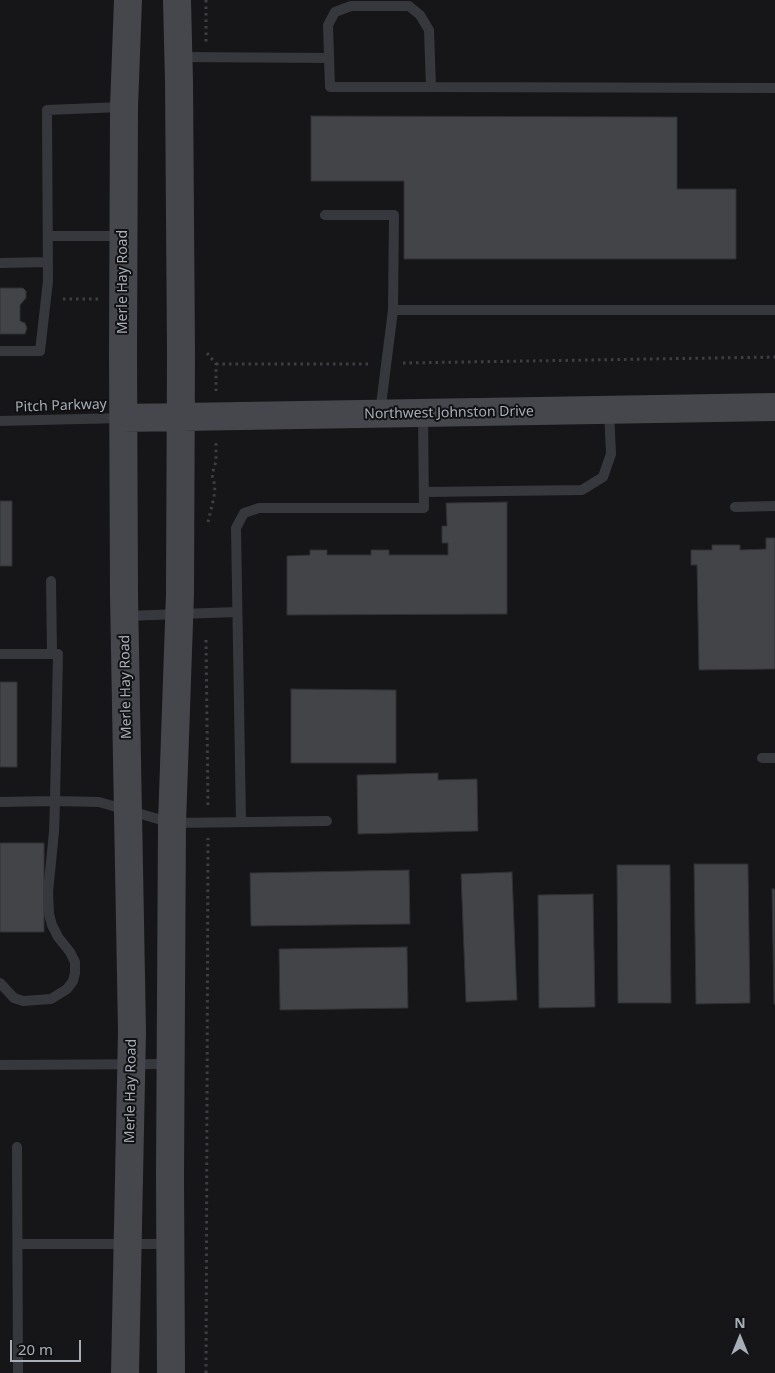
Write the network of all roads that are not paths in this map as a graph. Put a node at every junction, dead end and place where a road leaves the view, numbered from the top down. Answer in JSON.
{"nodes":[{"id":1,"x":128,"y":0,"type":"edge"},
{"id":2,"x":177,"y":0,"type":"edge"},
{"id":3,"x":179,"y":57,"type":"junction"},
{"id":4,"x":329,"y":58,"type":"junction"},
{"id":5,"x":431,"y":87,"type":"junction"},
{"id":6,"x":775,"y":88,"type":"edge"},
{"id":7,"x":124,"y":107,"type":"junction"},
{"id":8,"x":324,"y":215,"type":"dead end"},
{"id":9,"x":48,"y":236,"type":"junction"},
{"id":10,"x":123,"y":236,"type":"junction"},
{"id":11,"x":48,"y":262,"type":"junction"},
{"id":12,"x":0,"y":263,"type":"edge"},
{"id":13,"x":393,"y":310,"type":"junction"},
{"id":14,"x":775,"y":310,"type":"edge"},
{"id":15,"x":2,"y":351,"type":"edge"},
{"id":16,"x":775,"y":407,"type":"edge"},
{"id":17,"x":609,"y":410,"type":"junction"},
{"id":18,"x":423,"y":413,"type":"junction"},
{"id":19,"x":380,"y":414,"type":"junction"},
{"id":20,"x":180,"y":417,"type":"junction"},
{"id":21,"x":123,"y":418,"type":"junction"},
{"id":22,"x":0,"y":421,"type":"edge"},
{"id":23,"x":425,"y":492,"type":"junction"},
{"id":24,"x":775,"y":506,"type":"edge"},
{"id":25,"x":735,"y":507,"type":"dead end"},
{"id":26,"x":51,"y":581,"type":"dead end"},
{"id":27,"x":236,"y":612,"type":"junction"},
{"id":28,"x":179,"y":615,"type":"junction"},
{"id":29,"x":124,"y":616,"type":"junction"},
{"id":30,"x":0,"y":654,"type":"edge"},
{"id":31,"x":52,"y":654,"type":"junction"},
{"id":32,"x":762,"y":758,"type":"dead end"},
{"id":33,"x":775,"y":758,"type":"edge"},
{"id":34,"x":0,"y":802,"type":"edge"},
{"id":35,"x":55,"y":802,"type":"junction"},
{"id":36,"x":128,"y":810,"type":"junction"},
{"id":37,"x":328,"y":821,"type":"dead end"},
{"id":38,"x":241,"y":822,"type":"junction"},
{"id":39,"x":172,"y":823,"type":"junction"},
{"id":40,"x":0,"y":983,"type":"edge"},
{"id":41,"x":131,"y":1064,"type":"junction"},
{"id":42,"x":170,"y":1064,"type":"junction"},
{"id":43,"x":0,"y":1065,"type":"edge"},
{"id":44,"x":17,"y":1147,"type":"dead end"},
{"id":45,"x":18,"y":1244,"type":"junction"},
{"id":46,"x":128,"y":1244,"type":"junction"},
{"id":47,"x":170,"y":1244,"type":"junction"},
{"id":48,"x":18,"y":1373,"type":"edge"},
{"id":49,"x":125,"y":1373,"type":"edge"},
{"id":50,"x":170,"y":1373,"type":"edge"}],
"edges":[{"from":1,"to":7,"type":"main road","name":"Merle Hay Road"},
{"from":2,"to":3,"type":"main road"},
{"from":3,"to":4,"type":"lane"},
{"from":3,"to":20,"type":"main road"},
{"from":4,"to":5,"type":"lane"},
{"from":4,"to":5,"type":"lane"},
{"from":5,"to":6,"type":"lane"},
{"from":7,"to":9,"type":"lane"},
{"from":7,"to":10,"type":"main road","name":"Merle Hay Road"},
{"from":8,"to":13,"type":"lane"},
{"from":9,"to":10,"type":"lane"},
{"from":9,"to":11,"type":"lane"},
{"from":10,"to":21,"type":"main road","name":"Merle Hay Road"},
{"from":11,"to":12,"type":"lane"},
{"from":11,"to":15,"type":"lane"},
{"from":13,"to":14,"type":"lane"},
{"from":13,"to":19,"type":"lane"},
{"from":16,"to":17,"type":"main road","name":"Northwest Johnston Drive"},
{"from":17,"to":18,"type":"main road","name":"Northwest Johnston Drive"},
{"from":17,"to":23,"type":"lane"},
{"from":18,"to":19,"type":"main road","name":"Northwest Johnston Drive"},
{"from":18,"to":23,"type":"lane"},
{"from":19,"to":20,"type":"main road","name":"Northwest Johnston Drive"},
{"from":20,"to":21,"type":"main road","name":"Northwest Johnston Drive"},
{"from":20,"to":28,"type":"main road"},
{"from":21,"to":22,"type":"lane","name":"Pitch Parkway"},
{"from":21,"to":29,"type":"main road","name":"Merle Hay Road"},
{"from":23,"to":27,"type":"lane"},
{"from":24,"to":25,"type":"lane"},
{"from":26,"to":31,"type":"lane"},
{"from":27,"to":28,"type":"lane"},
{"from":27,"to":38,"type":"lane"},
{"from":28,"to":29,"type":"lane"},
{"from":28,"to":39,"type":"main road"},
{"from":29,"to":36,"type":"main road","name":"Merle Hay Road"},
{"from":30,"to":31,"type":"lane"},
{"from":31,"to":35,"type":"lane"},
{"from":32,"to":33,"type":"lane"},
{"from":34,"to":35,"type":"lane"},
{"from":35,"to":36,"type":"lane"},
{"from":35,"to":40,"type":"lane"},
{"from":36,"to":39,"type":"lane"},
{"from":36,"to":41,"type":"main road","name":"Merle Hay Road"},
{"from":37,"to":38,"type":"lane"},
{"from":38,"to":39,"type":"lane"},
{"from":39,"to":42,"type":"main road"},
{"from":41,"to":42,"type":"lane"},
{"from":41,"to":43,"type":"lane"},
{"from":41,"to":46,"type":"main road","name":"Merle Hay Road"},
{"from":42,"to":47,"type":"main road"},
{"from":44,"to":45,"type":"lane"},
{"from":45,"to":46,"type":"lane"},
{"from":45,"to":48,"type":"lane"},
{"from":46,"to":47,"type":"lane"},
{"from":46,"to":49,"type":"main road","name":"Merle Hay Road"},
{"from":47,"to":50,"type":"main road"}]}
